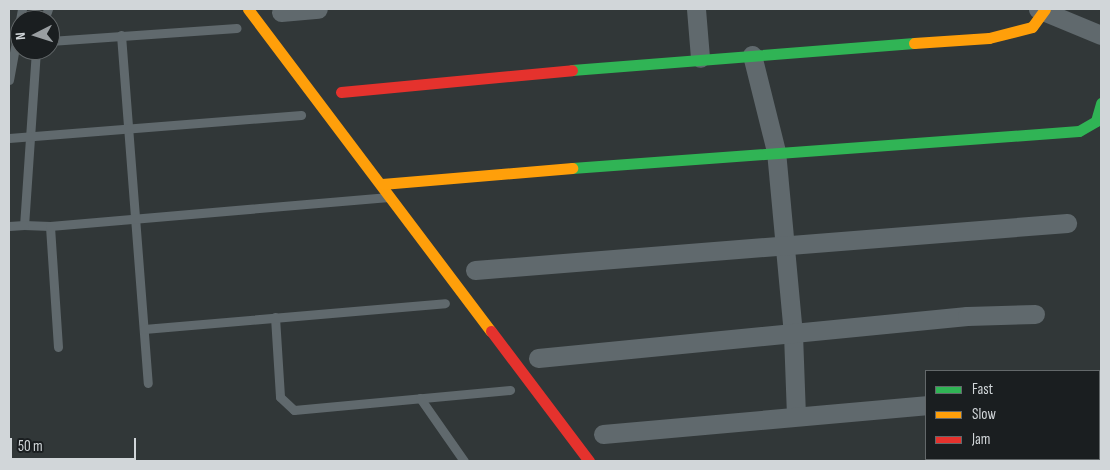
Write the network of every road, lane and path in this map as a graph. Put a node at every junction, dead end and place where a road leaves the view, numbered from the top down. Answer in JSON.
{"nodes":[{"id":1,"x":248,"y":9,"type":"edge"},
{"id":2,"x":318,"y":9,"type":"edge"},
{"id":3,"x":696,"y":9,"type":"edge"},
{"id":4,"x":1043,"y":10,"type":"edge"},
{"id":5,"x":281,"y":12,"type":"dead end"},
{"id":6,"x":237,"y":28,"type":"dead end"},
{"id":7,"x":121,"y":35,"type":"junction"},
{"id":8,"x":1101,"y":35,"type":"edge"},
{"id":9,"x":60,"y":41,"type":"edge"},
{"id":10,"x":752,"y":55,"type":"junction"},
{"id":11,"x":700,"y":58,"type":"junction"},
{"id":12,"x":13,"y":60,"type":"edge"},
{"id":13,"x":35,"y":60,"type":"edge"},
{"id":14,"x":9,"y":80,"type":"edge"},
{"id":15,"x":341,"y":92,"type":"dead end"},
{"id":16,"x":1101,"y":103,"type":"edge"},
{"id":17,"x":301,"y":115,"type":"dead end"},
{"id":18,"x":128,"y":128,"type":"junction"},
{"id":19,"x":9,"y":138,"type":"edge"},
{"id":20,"x":27,"y":138,"type":"junction"},
{"id":21,"x":776,"y":150,"type":"junction"},
{"id":22,"x":382,"y":184,"type":"junction"},
{"id":23,"x":391,"y":197,"type":"junction"},
{"id":24,"x":135,"y":219,"type":"junction"},
{"id":25,"x":1067,"y":223,"type":"dead end"},
{"id":26,"x":24,"y":225,"type":"junction"},
{"id":27,"x":9,"y":226,"type":"edge"},
{"id":28,"x":50,"y":226,"type":"junction"},
{"id":29,"x":785,"y":244,"type":"junction"},
{"id":30,"x":475,"y":270,"type":"dead end"},
{"id":31,"x":445,"y":303,"type":"dead end"},
{"id":32,"x":1035,"y":314,"type":"dead end"},
{"id":33,"x":275,"y":317,"type":"junction"},
{"id":34,"x":144,"y":329,"type":"junction"},
{"id":35,"x":793,"y":334,"type":"junction"},
{"id":36,"x":58,"y":347,"type":"dead end"},
{"id":37,"x":538,"y":358,"type":"dead end"},
{"id":38,"x":148,"y":383,"type":"dead end"},
{"id":39,"x":510,"y":390,"type":"dead end"},
{"id":40,"x":420,"y":398,"type":"junction"},
{"id":41,"x":925,"y":404,"type":"edge"},
{"id":42,"x":796,"y":415,"type":"junction"},
{"id":43,"x":603,"y":434,"type":"dead end"},
{"id":44,"x":464,"y":461,"type":"edge"},
{"id":45,"x":589,"y":461,"type":"edge"}],
"edges":[{"from":1,"to":22,"type":"street"},
{"from":2,"to":5,"type":"street"},
{"from":3,"to":11,"type":"street"},
{"from":4,"to":8,"type":"street"},
{"from":4,"to":10,"type":"street"},
{"from":6,"to":7,"type":"lane"},
{"from":7,"to":9,"type":"lane"},
{"from":7,"to":18,"type":"lane"},
{"from":10,"to":11,"type":"street"},
{"from":10,"to":21,"type":"street"},
{"from":11,"to":15,"type":"street"},
{"from":12,"to":14,"type":"lane"},
{"from":13,"to":20,"type":"lane"},
{"from":16,"to":21,"type":"street"},
{"from":17,"to":18,"type":"lane"},
{"from":18,"to":20,"type":"lane"},
{"from":18,"to":24,"type":"lane"},
{"from":19,"to":20,"type":"lane"},
{"from":20,"to":26,"type":"lane"},
{"from":21,"to":22,"type":"street"},
{"from":21,"to":29,"type":"street"},
{"from":22,"to":23,"type":"street"},
{"from":23,"to":24,"type":"lane"},
{"from":23,"to":45,"type":"street"},
{"from":24,"to":28,"type":"lane"},
{"from":24,"to":34,"type":"lane"},
{"from":25,"to":29,"type":"street"},
{"from":26,"to":27,"type":"lane"},
{"from":26,"to":28,"type":"lane"},
{"from":28,"to":36,"type":"lane"},
{"from":29,"to":30,"type":"street"},
{"from":29,"to":35,"type":"street"},
{"from":31,"to":33,"type":"lane"},
{"from":32,"to":35,"type":"street"},
{"from":33,"to":34,"type":"lane"},
{"from":33,"to":40,"type":"lane"},
{"from":34,"to":38,"type":"lane"},
{"from":35,"to":37,"type":"street"},
{"from":35,"to":42,"type":"street"},
{"from":39,"to":40,"type":"lane"},
{"from":40,"to":44,"type":"lane"},
{"from":41,"to":42,"type":"street"},
{"from":42,"to":43,"type":"street"}]}
